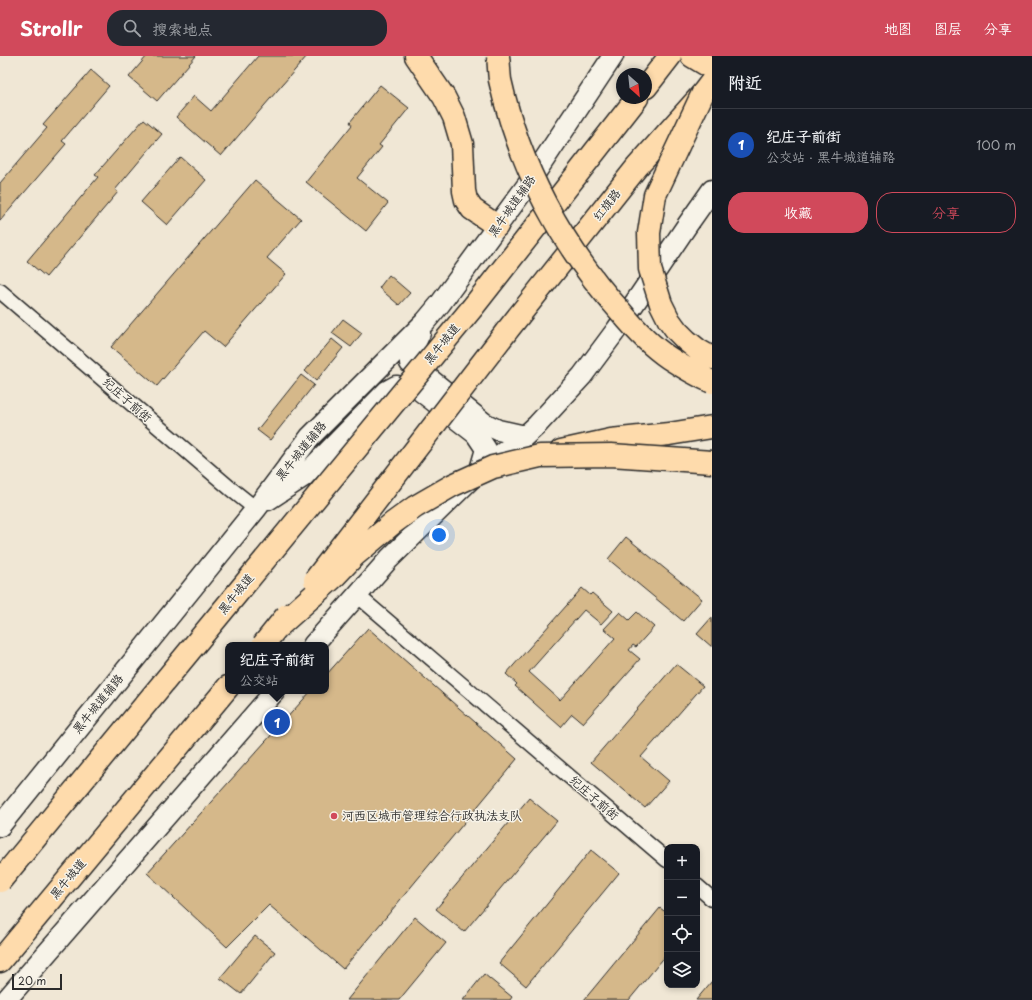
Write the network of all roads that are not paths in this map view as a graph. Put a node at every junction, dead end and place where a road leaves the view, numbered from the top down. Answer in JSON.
{"nodes":[{"id":1,"x":416,"y":56,"type":"edge"},
{"id":2,"x":498,"y":56,"type":"edge"},
{"id":3,"x":613,"y":56,"type":"edge"},
{"id":4,"x":670,"y":56,"type":"edge"},
{"id":5,"x":692,"y":56,"type":"edge"},
{"id":6,"x":712,"y":68,"type":"edge"},
{"id":7,"x":652,"y":79,"type":"edge"},
{"id":8,"x":707,"y":87,"type":"edge"},
{"id":9,"x":632,"y":104,"type":"edge"},
{"id":10,"x":712,"y":190,"type":"edge"},
{"id":11,"x":497,"y":226,"type":"junction"},
{"id":12,"x":0,"y":291,"type":"edge"},
{"id":13,"x":425,"y":322,"type":"junction"},
{"id":14,"x":712,"y":358,"type":"edge"},
{"id":15,"x":712,"y":382,"type":"edge"},
{"id":16,"x":712,"y":427,"type":"edge"},
{"id":17,"x":525,"y":436,"type":"junction"},
{"id":18,"x":540,"y":456,"type":"junction"},
{"id":19,"x":712,"y":462,"type":"edge"},
{"id":20,"x":480,"y":470,"type":"junction"},
{"id":21,"x":256,"y":509,"type":"junction"},
{"id":22,"x":357,"y":595,"type":"junction"},
{"id":23,"x":278,"y":626,"type":"junction"},
{"id":24,"x":265,"y":642,"type":"edge"},
{"id":25,"x":316,"y":642,"type":"edge"},
{"id":26,"x":225,"y":691,"type":"edge"},
{"id":27,"x":272,"y":694,"type":"edge"},
{"id":28,"x":0,"y":826,"type":"edge"},
{"id":29,"x":664,"y":857,"type":"edge"},
{"id":30,"x":0,"y":882,"type":"edge"},
{"id":31,"x":700,"y":889,"type":"edge"},
{"id":32,"x":712,"y":899,"type":"edge"},
{"id":33,"x":0,"y":960,"type":"edge"},
{"id":34,"x":6,"y":1000,"type":"edge"}],
"edges":[{"from":1,"to":11,"type":"main road"},
{"from":2,"to":15,"type":"main road","bridge":true},
{"from":3,"to":11,"type":"main road","name":"黑牛城道辅路"},
{"from":4,"to":7,"type":"main road"},
{"from":5,"to":6,"type":"main road"},
{"from":8,"to":14,"type":"main road","bridge":true},
{"from":8,"to":23,"type":"main road","name":"红旗路","bridge":true},
{"from":9,"to":30,"type":"main road","name":"黑牛城道","bridge":true},
{"from":10,"to":17,"type":"main road"},
{"from":11,"to":13,"type":"main road","name":"黑牛城道辅路"},
{"from":12,"to":21,"type":"street","name":"纪庄子前街"},
{"from":13,"to":17,"type":"main road"},
{"from":13,"to":21,"type":"main road","name":"黑牛城道辅路"},
{"from":16,"to":18,"type":"main road","bridge":true},
{"from":17,"to":20,"type":"main road"},
{"from":18,"to":19,"type":"main road","bridge":true},
{"from":18,"to":23,"type":"main road","bridge":true},
{"from":20,"to":21,"type":"main road"},
{"from":20,"to":22,"type":"main road"},
{"from":21,"to":28,"type":"main road","name":"黑牛城道辅路"},
{"from":22,"to":25,"type":"main road"},
{"from":22,"to":29,"type":"street","name":"纪庄子前街"},
{"from":23,"to":24,"type":"main road","bridge":true},
{"from":26,"to":33,"type":"main road","name":"黑牛城道"},
{"from":27,"to":34,"type":"main road"},
{"from":31,"to":32,"type":"street"}]}
